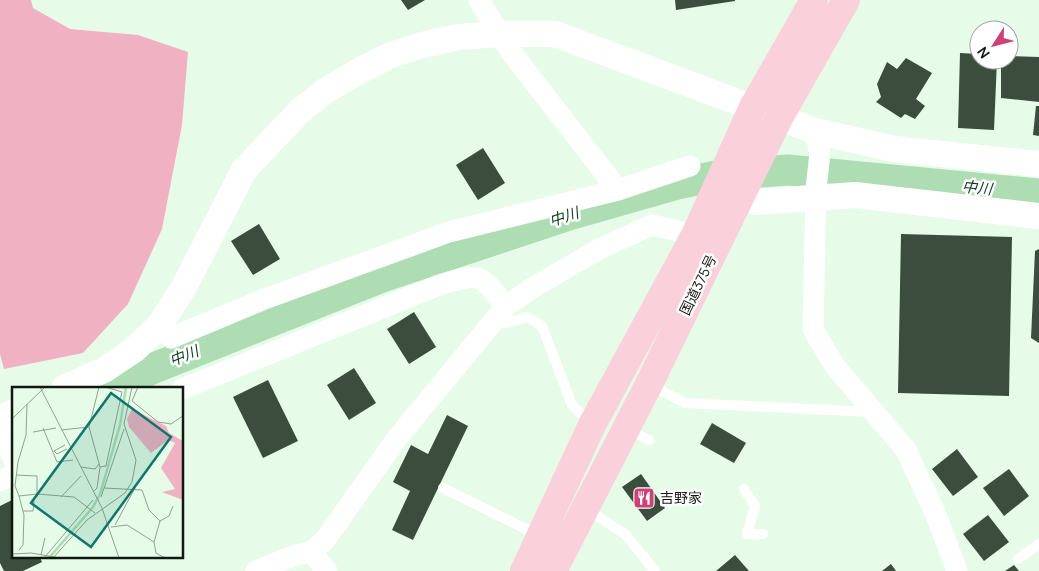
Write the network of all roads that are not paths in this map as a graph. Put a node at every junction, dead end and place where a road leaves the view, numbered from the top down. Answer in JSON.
{"nodes":[{"id":1,"x":479,"y":0,"type":"edge"},
{"id":2,"x":814,"y":0,"type":"edge"},
{"id":3,"x":846,"y":0,"type":"edge"},
{"id":4,"x":500,"y":34,"type":"junction"},
{"id":5,"x":753,"y":107,"type":"junction"},
{"id":6,"x":779,"y":118,"type":"junction"},
{"id":7,"x":818,"y":142,"type":"junction"},
{"id":8,"x":1039,"y":164,"type":"edge"},
{"id":9,"x":690,"y":166,"type":"dead end"},
{"id":10,"x":618,"y":190,"type":"junction"},
{"id":11,"x":816,"y":194,"type":"junction"},
{"id":12,"x":740,"y":197,"type":"junction"},
{"id":13,"x":1039,"y":216,"type":"edge"},
{"id":14,"x":698,"y":227,"type":"junction"},
{"id":15,"x":506,"y":306,"type":"junction"},
{"id":16,"x":492,"y":323,"type":"junction"},
{"id":17,"x":158,"y":326,"type":"junction"},
{"id":18,"x":649,"y":384,"type":"junction"},
{"id":19,"x":66,"y":387,"type":"edge"},
{"id":20,"x":184,"y":388,"type":"edge"},
{"id":21,"x":873,"y":412,"type":"junction"},
{"id":22,"x":12,"y":413,"type":"edge"},
{"id":23,"x":0,"y":418,"type":"edge"},
{"id":24,"x":592,"y":425,"type":"junction"},
{"id":25,"x":0,"y":430,"type":"edge"},
{"id":26,"x":12,"y":457,"type":"edge"},
{"id":27,"x":12,"y":475,"type":"edge"},
{"id":28,"x":0,"y":480,"type":"edge"},
{"id":29,"x":443,"y":488,"type":"dead end"},
{"id":30,"x":744,"y":489,"type":"dead end"},
{"id":31,"x":585,"y":508,"type":"junction"},
{"id":32,"x":763,"y":534,"type":"dead end"},
{"id":33,"x":541,"y":536,"type":"junction"},
{"id":34,"x":1039,"y":544,"type":"edge"},
{"id":35,"x":311,"y":552,"type":"junction"},
{"id":36,"x":1018,"y":558,"type":"dead end"},
{"id":37,"x":256,"y":571,"type":"edge"},
{"id":38,"x":327,"y":571,"type":"edge"},
{"id":39,"x":524,"y":571,"type":"edge"},
{"id":40,"x":553,"y":571,"type":"edge"},
{"id":41,"x":655,"y":571,"type":"edge"},
{"id":42,"x":957,"y":571,"type":"edge"}],
"edges":[{"from":1,"to":4,"type":"street"},
{"from":2,"to":5,"type":"highway","name":"国道375号"},
{"from":3,"to":6,"type":"highway","name":"国道375号"},
{"from":4,"to":5,"type":"street"},
{"from":4,"to":10,"type":"street"},
{"from":4,"to":17,"type":"street"},
{"from":5,"to":6,"type":"street"},
{"from":5,"to":14,"type":"highway","name":"国道375号"},
{"from":6,"to":7,"type":"street"},
{"from":6,"to":12,"type":"highway","name":"国道375号"},
{"from":7,"to":8,"type":"street"},
{"from":7,"to":11,"type":"street"},
{"from":9,"to":10,"type":"street"},
{"from":10,"to":17,"type":"street"},
{"from":11,"to":12,"type":"street"},
{"from":11,"to":13,"type":"street"},
{"from":11,"to":21,"type":"street"},
{"from":12,"to":18,"type":"highway","name":"国道375号"},
{"from":14,"to":15,"type":"street"},
{"from":14,"to":24,"type":"highway","name":"国道375号"},
{"from":15,"to":16,"type":"street"},
{"from":15,"to":20,"type":"street"},
{"from":16,"to":24,"type":"lane"},
{"from":16,"to":35,"type":"street"},
{"from":17,"to":19,"type":"street"},
{"from":18,"to":21,"type":"lane"},
{"from":18,"to":31,"type":"highway","name":"国道375号"},
{"from":21,"to":42,"type":"street"},
{"from":22,"to":23,"type":"street"},
{"from":24,"to":33,"type":"highway","name":"国道375号"},
{"from":25,"to":26,"type":"street"},
{"from":27,"to":28,"type":"street"},
{"from":29,"to":33,"type":"lane"},
{"from":30,"to":32,"type":"lane"},
{"from":31,"to":40,"type":"highway","name":"国道375号"},
{"from":31,"to":41,"type":"lane"},
{"from":33,"to":39,"type":"highway","name":"国道375号"},
{"from":34,"to":36,"type":"lane"},
{"from":35,"to":37,"type":"street"},
{"from":35,"to":38,"type":"street"}]}
